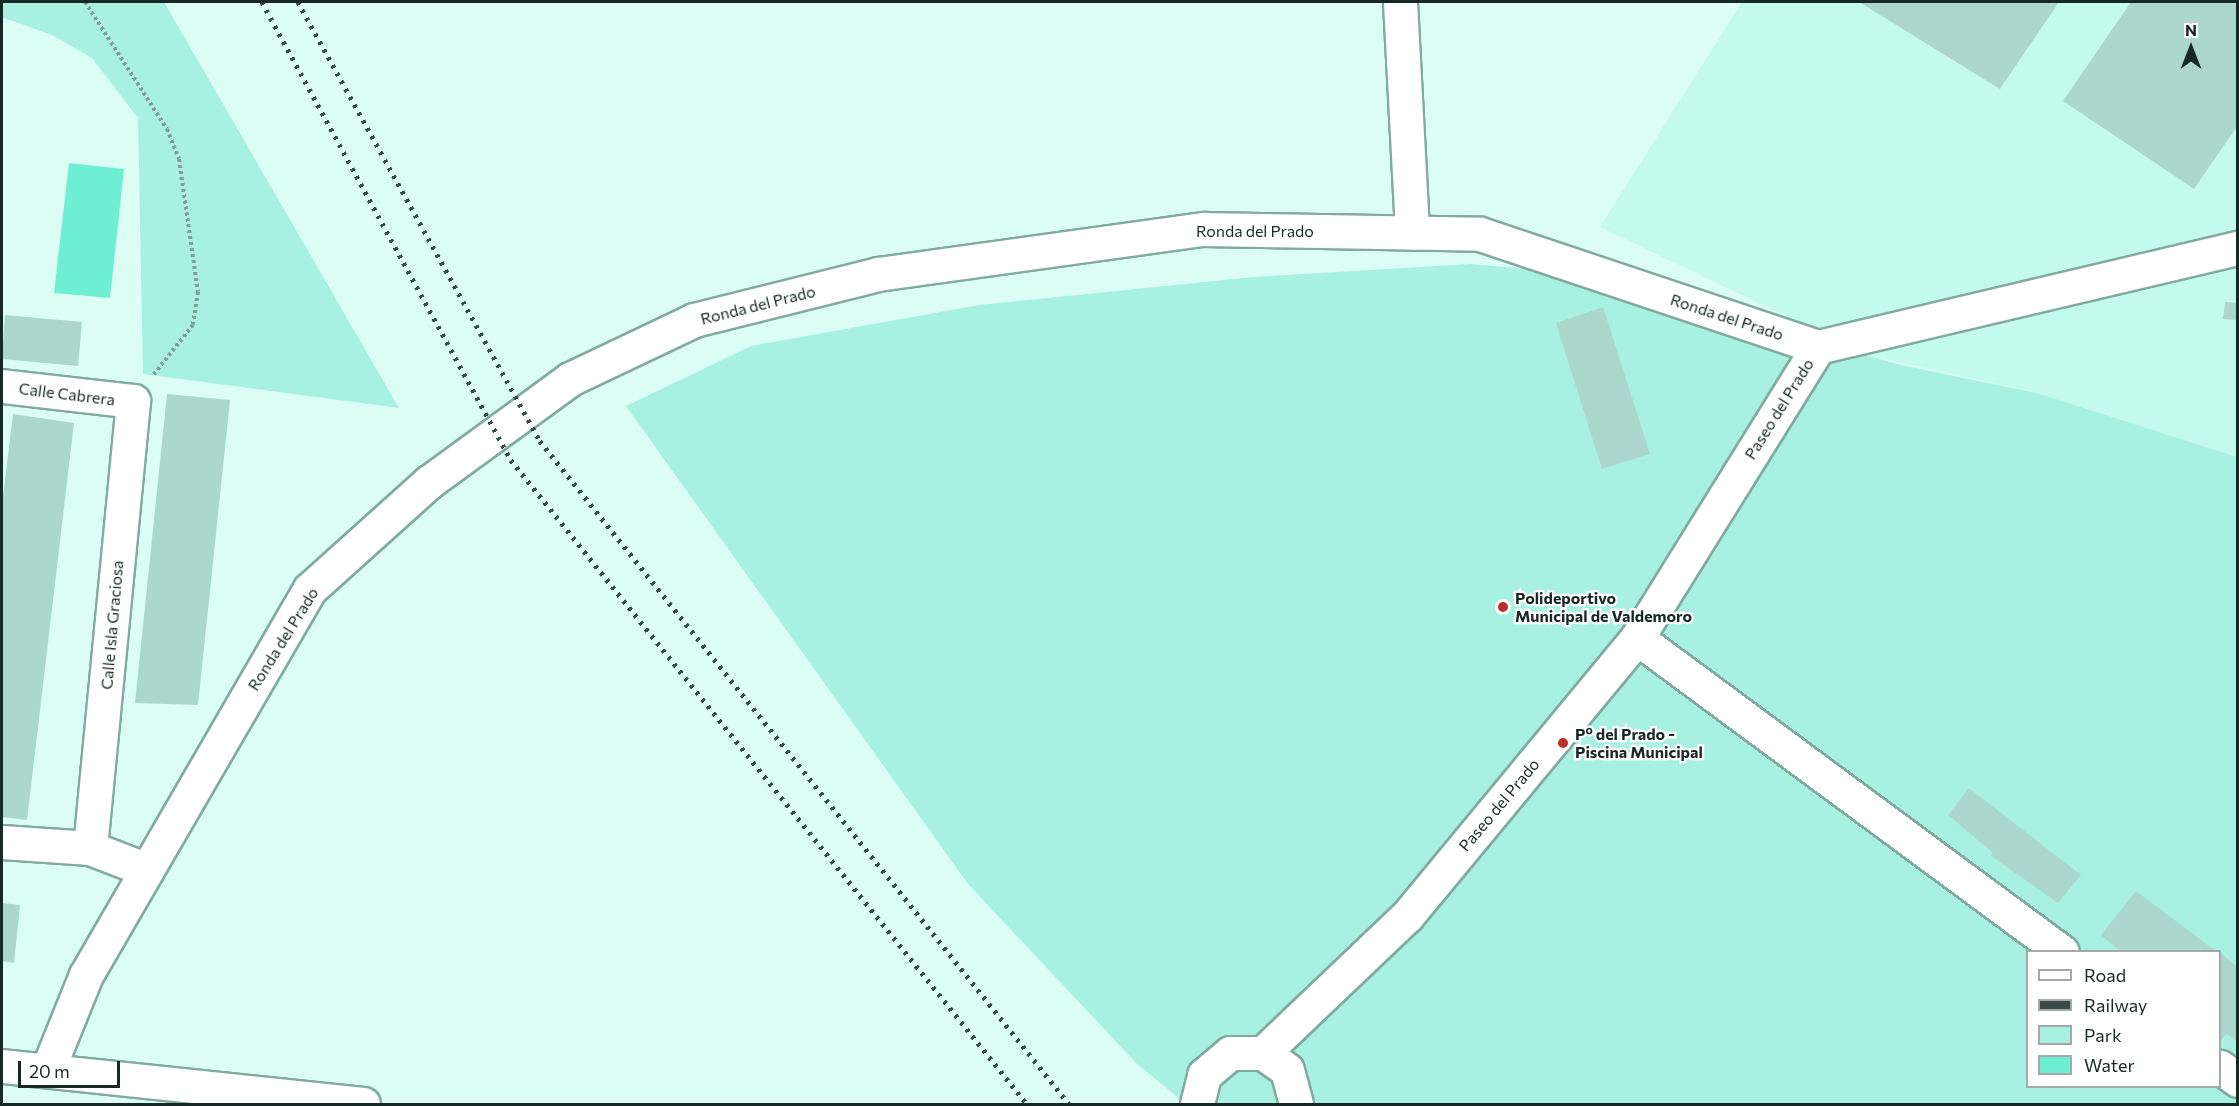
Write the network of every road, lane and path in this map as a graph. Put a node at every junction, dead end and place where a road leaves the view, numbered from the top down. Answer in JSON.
{"nodes":[{"id":1,"x":85,"y":2,"type":"edge"},
{"id":2,"x":1400,"y":2,"type":"edge"},
{"id":3,"x":1412,"y":233,"type":"junction"},
{"id":4,"x":2238,"y":248,"type":"edge"},
{"id":5,"x":1818,"y":347,"type":"junction"},
{"id":6,"x":2,"y":386,"type":"edge"},
{"id":7,"x":133,"y":401,"type":"junction"},
{"id":8,"x":1637,"y":638,"type":"junction"},
{"id":9,"x":2,"y":842,"type":"edge"},
{"id":10,"x":90,"y":848,"type":"junction"},
{"id":11,"x":147,"y":870,"type":"junction"},
{"id":12,"x":2061,"y":950,"type":"edge"},
{"id":13,"x":1263,"y":1053,"type":"junction"},
{"id":14,"x":2,"y":1066,"type":"edge"},
{"id":15,"x":2221,"y":1068,"type":"edge"},
{"id":16,"x":48,"y":1069,"type":"junction"},
{"id":17,"x":2238,"y":1080,"type":"edge"},
{"id":18,"x":363,"y":1104,"type":"edge"},
{"id":19,"x":1197,"y":1104,"type":"edge"},
{"id":20,"x":1296,"y":1104,"type":"edge"}],
"edges":[{"from":1,"to":7,"type":"path"},
{"from":2,"to":3,"type":"street"},
{"from":3,"to":5,"type":"street","name":"Ronda del Prado"},
{"from":3,"to":11,"type":"street","name":"Ronda del Prado"},
{"from":4,"to":5,"type":"street"},
{"from":5,"to":8,"type":"street","name":"Paseo del Prado"},
{"from":6,"to":7,"type":"street","name":"Calle Cabrera"},
{"from":7,"to":10,"type":"street","name":"Calle Isla Graciosa"},
{"from":8,"to":12,"type":"street"},
{"from":8,"to":13,"type":"street","name":"Paseo del Prado"},
{"from":9,"to":10,"type":"street"},
{"from":10,"to":11,"type":"street"},
{"from":11,"to":16,"type":"street","name":"Ronda del Prado"},
{"from":13,"to":19,"type":"street"},
{"from":13,"to":20,"type":"street"},
{"from":14,"to":16,"type":"street"},
{"from":15,"to":17,"type":"street"},
{"from":16,"to":18,"type":"street"}]}
